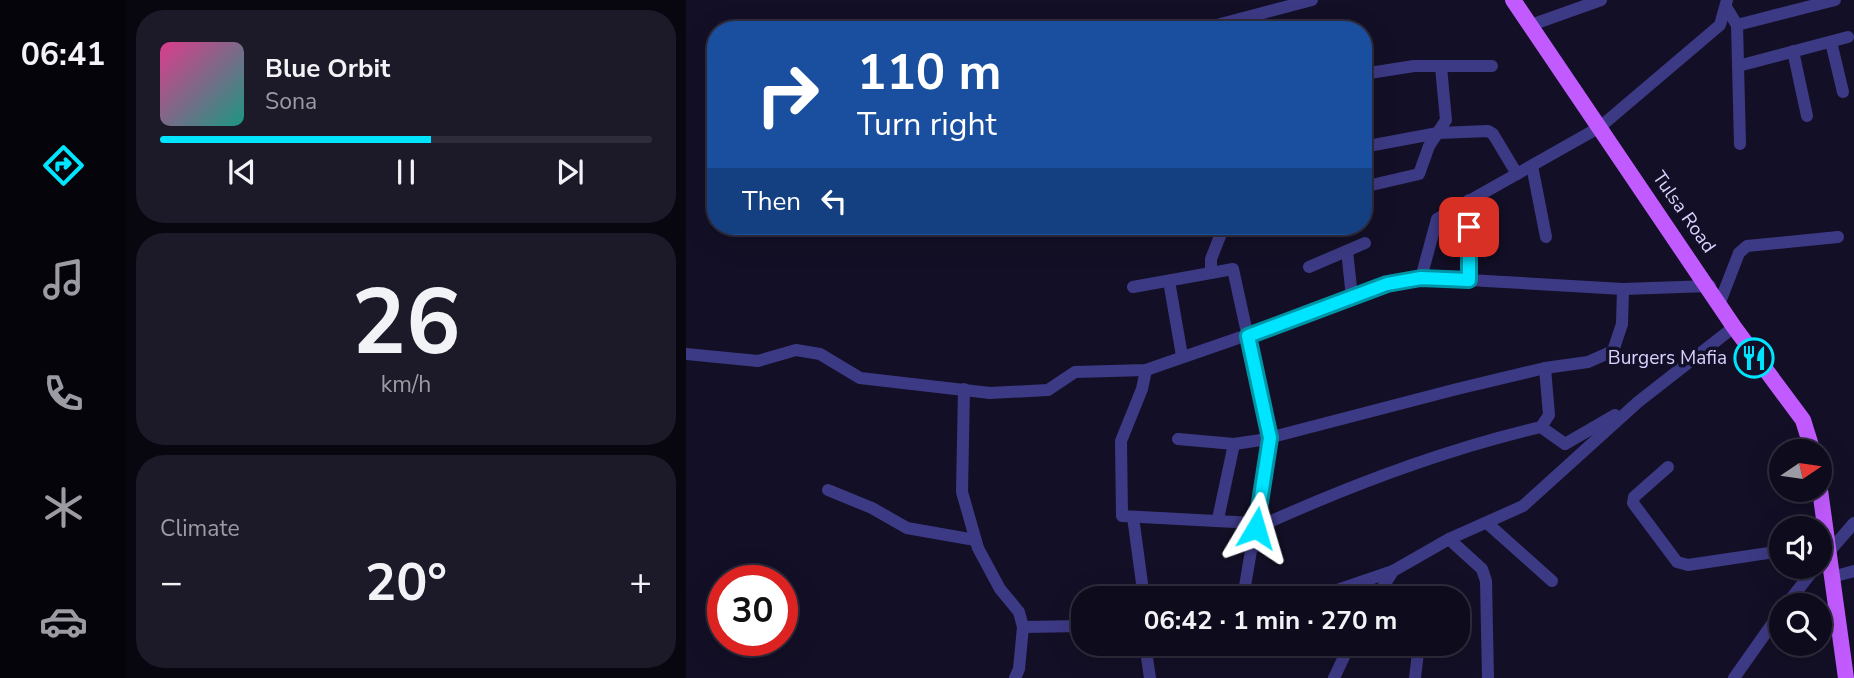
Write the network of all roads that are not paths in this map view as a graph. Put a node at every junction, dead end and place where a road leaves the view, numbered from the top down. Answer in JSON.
{"nodes":[{"id":1,"x":1312,"y":0,"type":"edge"},
{"id":2,"x":1513,"y":0,"type":"edge"},
{"id":3,"x":1601,"y":0,"type":"edge"},
{"id":4,"x":1836,"y":0,"type":"edge"},
{"id":5,"x":1727,"y":4,"type":"edge"},
{"id":6,"x":1232,"y":21,"type":"edge"},
{"id":7,"x":1531,"y":25,"type":"junction"},
{"id":8,"x":1737,"y":25,"type":"junction"},
{"id":9,"x":1848,"y":37,"type":"dead end"},
{"id":10,"x":1831,"y":41,"type":"junction"},
{"id":11,"x":1793,"y":51,"type":"junction"},
{"id":12,"x":1492,"y":66,"type":"dead end"},
{"id":13,"x":1738,"y":66,"type":"junction"},
{"id":14,"x":1441,"y":67,"type":"junction"},
{"id":15,"x":1372,"y":72,"type":"edge"},
{"id":16,"x":1843,"y":92,"type":"dead end"},
{"id":17,"x":1807,"y":116,"type":"dead end"},
{"id":18,"x":1600,"y":127,"type":"junction"},
{"id":19,"x":1438,"y":133,"type":"junction"},
{"id":20,"x":1741,"y":144,"type":"dead end"},
{"id":21,"x":1372,"y":145,"type":"edge"},
{"id":22,"x":1532,"y":166,"type":"junction"},
{"id":23,"x":1517,"y":174,"type":"junction"},
{"id":24,"x":1372,"y":185,"type":"edge"},
{"id":25,"x":1469,"y":200,"type":"junction"},
{"id":26,"x":1220,"y":235,"type":"edge"},
{"id":27,"x":1546,"y":237,"type":"dead end"},
{"id":28,"x":1838,"y":237,"type":"dead end"},
{"id":29,"x":1365,"y":243,"type":"dead end"},
{"id":30,"x":1347,"y":251,"type":"junction"},
{"id":31,"x":1309,"y":267,"type":"dead end"},
{"id":32,"x":1211,"y":273,"type":"junction"},
{"id":33,"x":1421,"y":278,"type":"junction"},
{"id":34,"x":1469,"y":280,"type":"junction"},
{"id":35,"x":1168,"y":281,"type":"junction"},
{"id":36,"x":1710,"y":286,"type":"junction"},
{"id":37,"x":1133,"y":287,"type":"dead end"},
{"id":38,"x":1623,"y":289,"type":"junction"},
{"id":39,"x":1352,"y":297,"type":"junction"},
{"id":40,"x":1720,"y":302,"type":"junction"},
{"id":41,"x":1734,"y":327,"type":"junction"},
{"id":42,"x":1248,"y":336,"type":"junction"},
{"id":43,"x":686,"y":354,"type":"edge"},
{"id":44,"x":1182,"y":356,"type":"junction"},
{"id":45,"x":1545,"y":368,"type":"junction"},
{"id":46,"x":1146,"y":370,"type":"junction"},
{"id":47,"x":964,"y":389,"type":"junction"},
{"id":48,"x":1638,"y":402,"type":"junction"},
{"id":49,"x":1541,"y":427,"type":"junction"},
{"id":50,"x":1270,"y":438,"type":"junction"},
{"id":51,"x":1178,"y":439,"type":"dead end"},
{"id":52,"x":1809,"y":439,"type":"edge"},
{"id":53,"x":1234,"y":444,"type":"junction"},
{"id":54,"x":1668,"y":467,"type":"dead end"},
{"id":55,"x":828,"y":491,"type":"dead end"},
{"id":56,"x":1133,"y":517,"type":"junction"},
{"id":57,"x":1218,"y":519,"type":"junction"},
{"id":58,"x":1487,"y":523,"type":"junction"},
{"id":59,"x":1854,"y":523,"type":"edge"},
{"id":60,"x":1255,"y":526,"type":"junction"},
{"id":61,"x":1449,"y":539,"type":"junction"},
{"id":62,"x":975,"y":540,"type":"junction"},
{"id":63,"x":1832,"y":543,"type":"edge"},
{"id":64,"x":1769,"y":553,"type":"edge"},
{"id":65,"x":1393,"y":571,"type":"junction"},
{"id":66,"x":1854,"y":571,"type":"edge"},
{"id":67,"x":1832,"y":576,"type":"joint"},
{"id":68,"x":1806,"y":579,"type":"edge"},
{"id":69,"x":1552,"y":581,"type":"dead end"},
{"id":70,"x":1142,"y":586,"type":"edge"},
{"id":71,"x":1244,"y":586,"type":"edge"},
{"id":72,"x":1349,"y":586,"type":"edge"},
{"id":73,"x":1384,"y":586,"type":"edge"},
{"id":74,"x":1795,"y":593,"type":"edge"},
{"id":75,"x":1071,"y":626,"type":"edge"},
{"id":76,"x":1023,"y":627,"type":"junction"},
{"id":77,"x":1769,"y":628,"type":"edge"},
{"id":78,"x":1147,"y":656,"type":"edge"},
{"id":79,"x":1344,"y":656,"type":"edge"},
{"id":80,"x":1418,"y":656,"type":"edge"},
{"id":81,"x":1848,"y":669,"type":"edge"},
{"id":82,"x":1015,"y":678,"type":"edge"},
{"id":83,"x":1150,"y":678,"type":"edge"},
{"id":84,"x":1334,"y":678,"type":"edge"},
{"id":85,"x":1416,"y":678,"type":"edge"},
{"id":86,"x":1488,"y":678,"type":"edge"},
{"id":87,"x":1734,"y":678,"type":"edge"}],
"edges":[{"from":1,"to":6,"type":"street"},
{"from":2,"to":7,"type":"main road","name":"Tulsa Road"},
{"from":3,"to":7,"type":"street"},
{"from":4,"to":8,"type":"street"},
{"from":5,"to":8,"type":"street"},
{"from":5,"to":18,"type":"street"},
{"from":7,"to":18,"type":"main road","name":"Tulsa Road"},
{"from":8,"to":13,"type":"street"},
{"from":9,"to":10,"type":"street"},
{"from":10,"to":11,"type":"street"},
{"from":10,"to":16,"type":"street"},
{"from":11,"to":13,"type":"street"},
{"from":11,"to":17,"type":"street"},
{"from":12,"to":14,"type":"street"},
{"from":13,"to":20,"type":"street"},
{"from":14,"to":15,"type":"street"},
{"from":14,"to":19,"type":"street"},
{"from":18,"to":22,"type":"street"},
{"from":18,"to":36,"type":"main road","name":"Tulsa Road"},
{"from":19,"to":21,"type":"street"},
{"from":19,"to":23,"type":"street"},
{"from":19,"to":24,"type":"street"},
{"from":22,"to":23,"type":"street"},
{"from":22,"to":27,"type":"street"},
{"from":23,"to":25,"type":"street"},
{"from":25,"to":33,"type":"street"},
{"from":25,"to":34,"type":"street"},
{"from":26,"to":32,"type":"street"},
{"from":28,"to":40,"type":"street"},
{"from":29,"to":30,"type":"street"},
{"from":30,"to":31,"type":"street"},
{"from":30,"to":39,"type":"street"},
{"from":32,"to":35,"type":"street"},
{"from":32,"to":42,"type":"street"},
{"from":33,"to":34,"type":"street"},
{"from":33,"to":39,"type":"street"},
{"from":34,"to":38,"type":"street"},
{"from":35,"to":37,"type":"street"},
{"from":35,"to":44,"type":"street"},
{"from":36,"to":38,"type":"street"},
{"from":36,"to":40,"type":"main road","name":"Tulsa Road"},
{"from":38,"to":45,"type":"street"},
{"from":39,"to":42,"type":"street"},
{"from":40,"to":41,"type":"main road","name":"Tulsa Road"},
{"from":41,"to":48,"type":"street"},
{"from":41,"to":52,"type":"main road","name":"Tulsa Road"},
{"from":42,"to":44,"type":"street"},
{"from":42,"to":50,"type":"street"},
{"from":43,"to":47,"type":"street"},
{"from":44,"to":46,"type":"street"},
{"from":45,"to":49,"type":"street"},
{"from":45,"to":50,"type":"street"},
{"from":46,"to":47,"type":"street"},
{"from":46,"to":56,"type":"street"},
{"from":47,"to":62,"type":"street"},
{"from":48,"to":49,"type":"street"},
{"from":48,"to":58,"type":"street"},
{"from":49,"to":60,"type":"street"},
{"from":50,"to":53,"type":"street"},
{"from":50,"to":60,"type":"street"},
{"from":51,"to":53,"type":"street"},
{"from":53,"to":57,"type":"street"},
{"from":54,"to":64,"type":"street"},
{"from":55,"to":62,"type":"street"},
{"from":56,"to":57,"type":"street"},
{"from":56,"to":70,"type":"street"},
{"from":57,"to":60,"type":"street"},
{"from":58,"to":61,"type":"street"},
{"from":58,"to":69,"type":"street"},
{"from":59,"to":63,"type":"street"},
{"from":60,"to":71,"type":"street"},
{"from":61,"to":65,"type":"street"},
{"from":61,"to":86,"type":"street"},
{"from":62,"to":76,"type":"street"},
{"from":65,"to":72,"type":"street"},
{"from":65,"to":73,"type":"street"},
{"from":66,"to":67,"type":"street"},
{"from":67,"to":81,"type":"main road"},
{"from":68,"to":74,"type":"street"},
{"from":75,"to":76,"type":"street"},
{"from":76,"to":82,"type":"street"},
{"from":77,"to":87,"type":"street"},
{"from":78,"to":83,"type":"street"},
{"from":79,"to":84,"type":"street"},
{"from":80,"to":85,"type":"street"}]}
